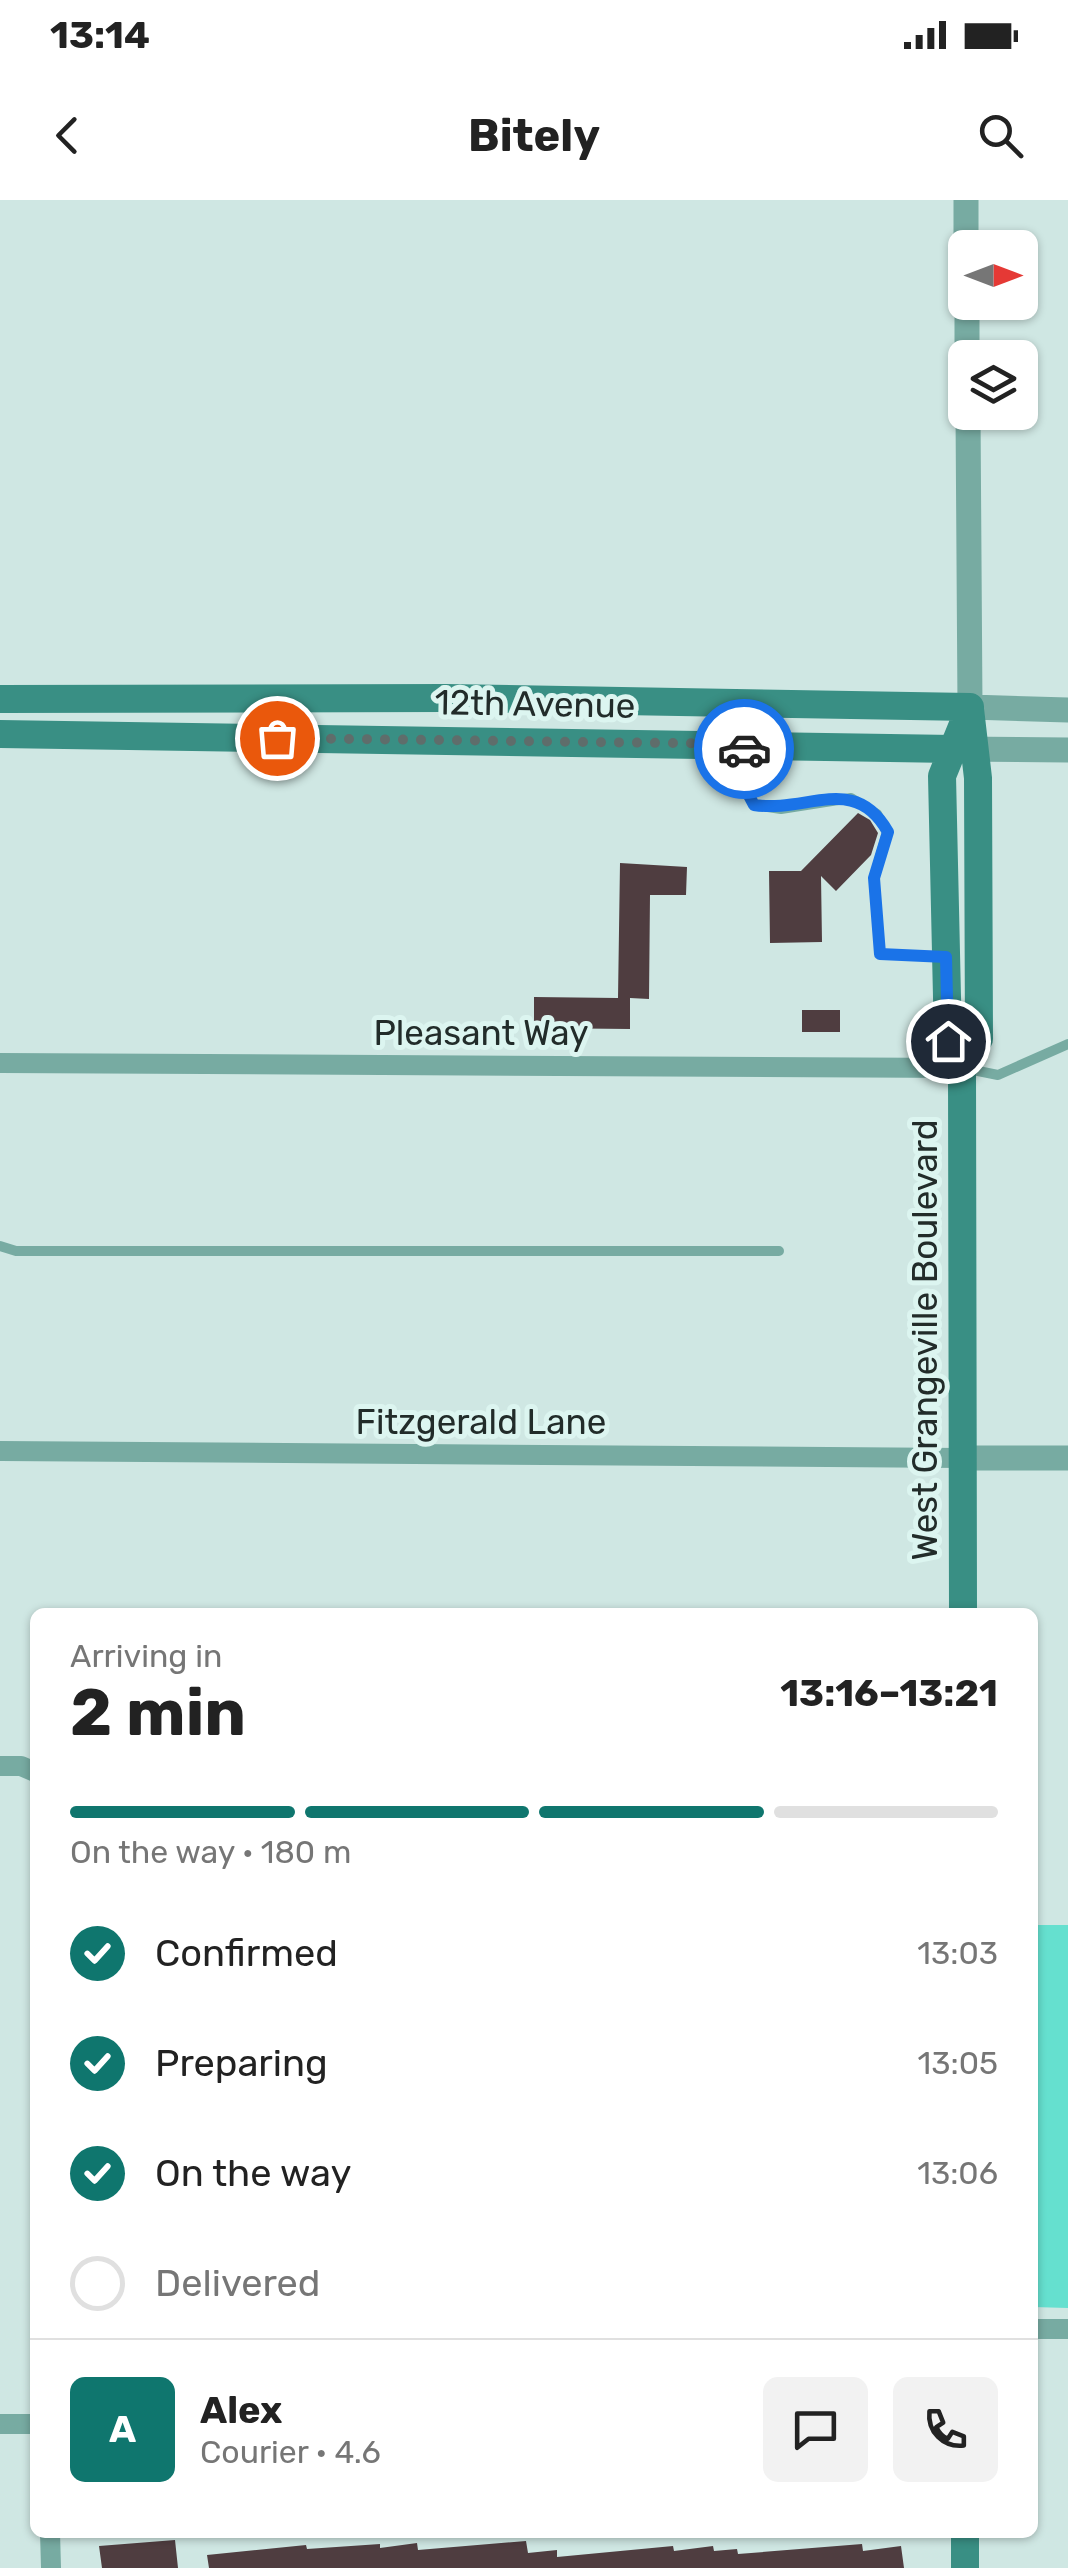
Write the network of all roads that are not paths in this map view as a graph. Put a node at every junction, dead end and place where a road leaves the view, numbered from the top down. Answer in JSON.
{"nodes":[{"id":1,"x":966,"y":200,"type":"edge"},
{"id":2,"x":966,"y":230,"type":"edge"},
{"id":3,"x":968,"y":430,"type":"edge"},
{"id":4,"x":0,"y":699,"type":"edge"},
{"id":5,"x":970,"y":708,"type":"junction"},
{"id":6,"x":1068,"y":710,"type":"edge"},
{"id":7,"x":0,"y":734,"type":"edge"},
{"id":8,"x":744,"y":744,"type":"junction"},
{"id":9,"x":964,"y":749,"type":"junction"},
{"id":10,"x":1068,"y":750,"type":"edge"},
{"id":11,"x":946,"y":957,"type":"junction"},
{"id":12,"x":1068,"y":1044,"type":"edge"},
{"id":13,"x":0,"y":1063,"type":"edge"},
{"id":14,"x":962,"y":1068,"type":"junction"},
{"id":15,"x":0,"y":1246,"type":"edge"},
{"id":16,"x":779,"y":1251,"type":"dead end"},
{"id":17,"x":0,"y":1451,"type":"edge"},
{"id":18,"x":962,"y":1458,"type":"junction"},
{"id":19,"x":1068,"y":1458,"type":"edge"},
{"id":20,"x":963,"y":1608,"type":"edge"},
{"id":21,"x":0,"y":1766,"type":"edge"},
{"id":22,"x":30,"y":1770,"type":"edge"},
{"id":23,"x":1038,"y":2329,"type":"edge"},
{"id":24,"x":1068,"y":2329,"type":"edge"},
{"id":25,"x":0,"y":2424,"type":"edge"},
{"id":26,"x":30,"y":2424,"type":"edge"},
{"id":27,"x":50,"y":2538,"type":"edge"},
{"id":28,"x":965,"y":2538,"type":"edge"},
{"id":29,"x":51,"y":2568,"type":"edge"},
{"id":30,"x":964,"y":2568,"type":"edge"}],
"edges":[{"from":1,"to":2,"type":"street"},
{"from":3,"to":5,"type":"street"},
{"from":4,"to":5,"type":"main road","name":"12th Avenue"},
{"from":5,"to":6,"type":"street","name":"12th Avenue"},
{"from":5,"to":9,"type":"main road","name":"West Grangeville Boulevard"},
{"from":7,"to":8,"type":"main road","name":"12th Avenue"},
{"from":8,"to":9,"type":"main road","name":"12th Avenue"},
{"from":8,"to":11,"type":"lane"},
{"from":9,"to":10,"type":"street","name":"12th Avenue"},
{"from":9,"to":11,"type":"main road","name":"West Grangeville Boulevard"},
{"from":9,"to":14,"type":"main road","name":"West Grangeville Boulevard"},
{"from":11,"to":14,"type":"main road","name":"West Grangeville Boulevard"},
{"from":12,"to":14,"type":"lane"},
{"from":13,"to":14,"type":"street","name":"Pleasant Way"},
{"from":14,"to":18,"type":"main road","name":"West Grangeville Boulevard"},
{"from":15,"to":16,"type":"lane"},
{"from":17,"to":18,"type":"street","name":"Fitzgerald Lane"},
{"from":18,"to":19,"type":"street"},
{"from":18,"to":20,"type":"main road","name":"West Grangeville Boulevard"},
{"from":21,"to":22,"type":"street"},
{"from":23,"to":24,"type":"street"},
{"from":25,"to":26,"type":"street"},
{"from":27,"to":29,"type":"street"},
{"from":28,"to":30,"type":"main road"}]}
